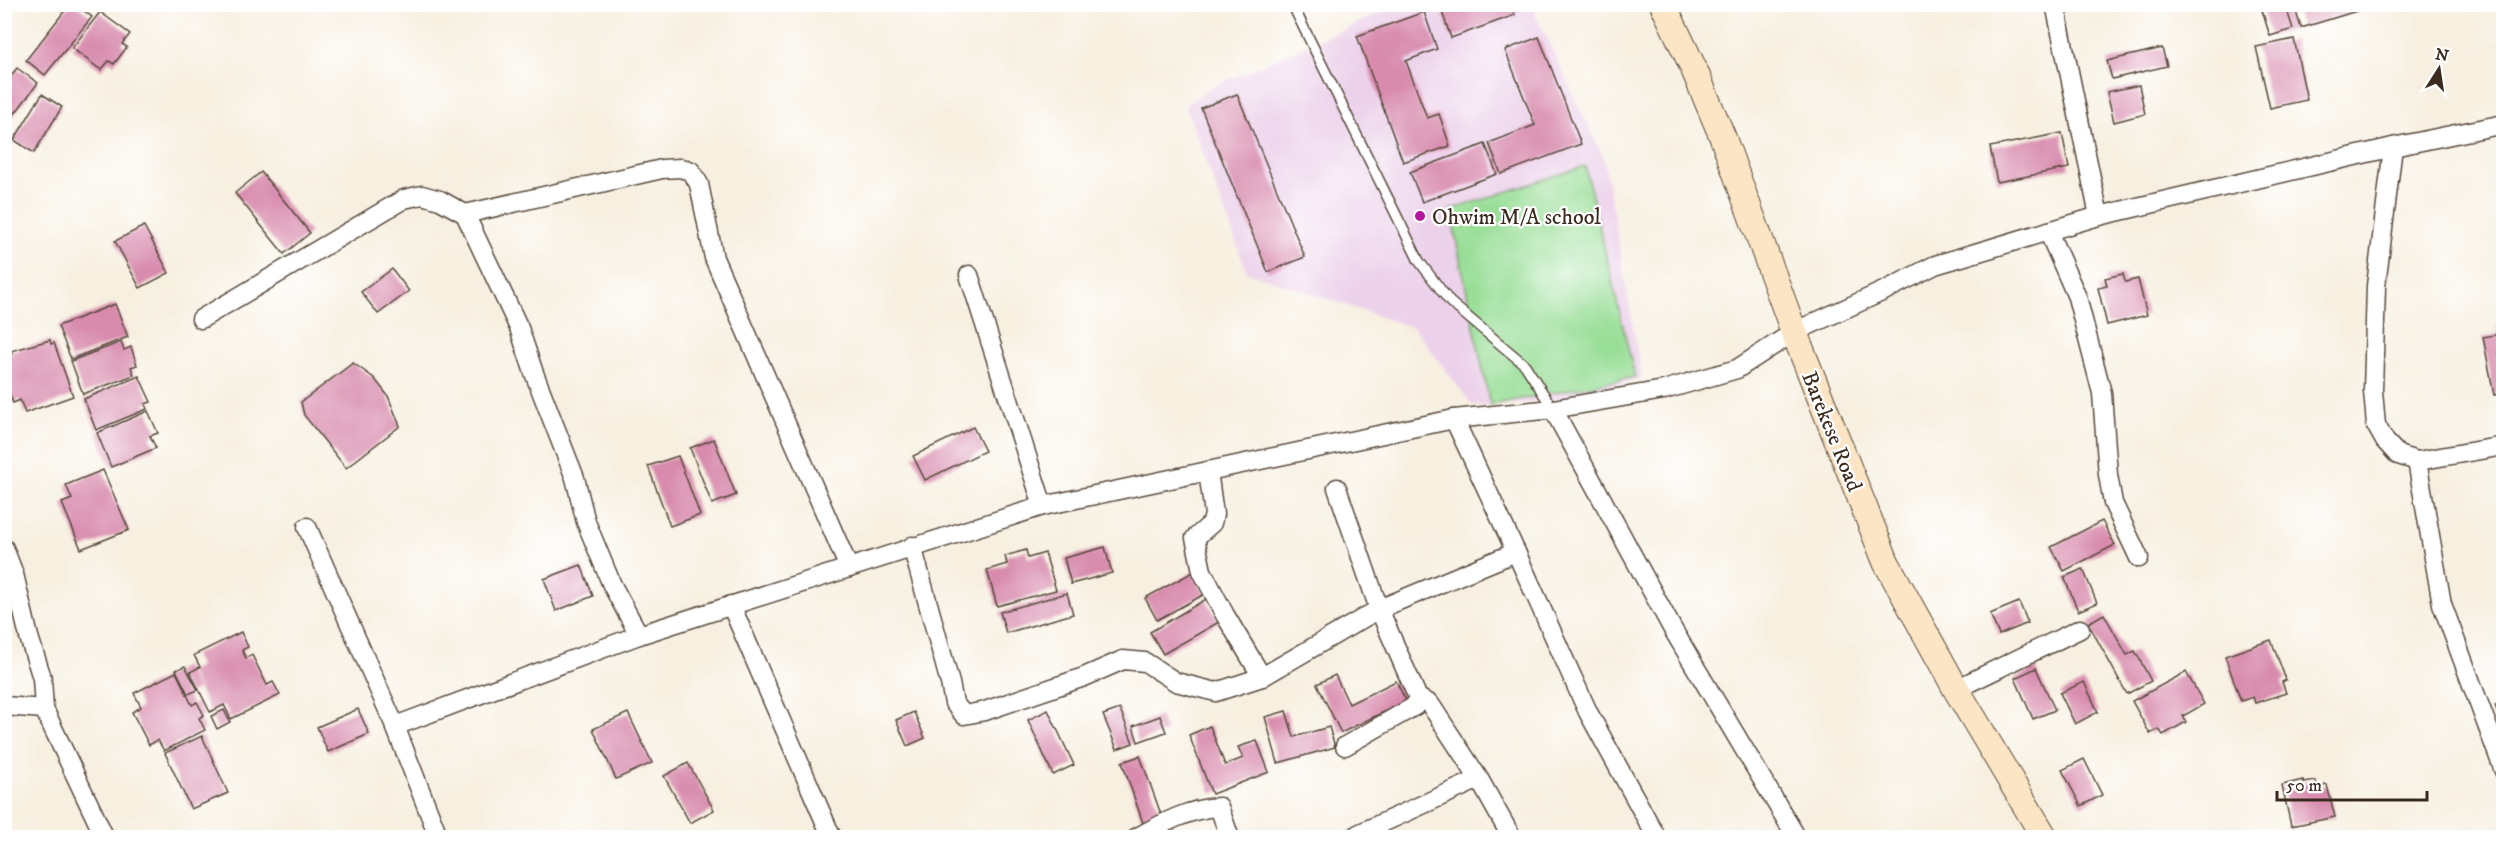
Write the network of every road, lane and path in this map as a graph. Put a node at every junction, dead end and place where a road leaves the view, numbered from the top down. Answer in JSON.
{"nodes":[{"id":1,"x":1292,"y":4,"type":"edge"},
{"id":2,"x":1663,"y":4,"type":"edge"},
{"id":3,"x":2055,"y":4,"type":"edge"},
{"id":4,"x":2504,"y":124,"type":"edge"},
{"id":5,"x":2393,"y":147,"type":"junction"},
{"id":6,"x":465,"y":214,"type":"junction"},
{"id":7,"x":2099,"y":216,"type":"junction"},
{"id":8,"x":2048,"y":231,"type":"junction"},
{"id":9,"x":969,"y":275,"type":"dead end"},
{"id":10,"x":201,"y":319,"type":"dead end"},
{"id":11,"x":1794,"y":332,"type":"junction"},
{"id":12,"x":1553,"y":409,"type":"junction"},
{"id":13,"x":1454,"y":419,"type":"junction"},
{"id":14,"x":2504,"y":446,"type":"edge"},
{"id":15,"x":2416,"y":461,"type":"junction"},
{"id":16,"x":1208,"y":471,"type":"junction"},
{"id":17,"x":1337,"y":488,"type":"dead end"},
{"id":18,"x":1043,"y":506,"type":"junction"},
{"id":19,"x":307,"y":527,"type":"dead end"},
{"id":20,"x":912,"y":546,"type":"junction"},
{"id":21,"x":4,"y":548,"type":"edge"},
{"id":22,"x":1516,"y":552,"type":"junction"},
{"id":23,"x":2139,"y":558,"type":"dead end"},
{"id":24,"x":849,"y":568,"type":"junction"},
{"id":25,"x":731,"y":605,"type":"junction"},
{"id":26,"x":1380,"y":609,"type":"junction"},
{"id":27,"x":2080,"y":629,"type":"dead end"},
{"id":28,"x":639,"y":635,"type":"junction"},
{"id":29,"x":1262,"y":677,"type":"junction"},
{"id":30,"x":1956,"y":689,"type":"junction"},
{"id":31,"x":1418,"y":698,"type":"junction"},
{"id":32,"x":4,"y":706,"type":"edge"},
{"id":33,"x":44,"y":709,"type":"junction"},
{"id":34,"x":395,"y":726,"type":"junction"},
{"id":35,"x":1345,"y":746,"type":"dead end"},
{"id":36,"x":2504,"y":771,"type":"edge"},
{"id":37,"x":1479,"y":779,"type":"junction"},
{"id":38,"x":1358,"y":834,"type":"dead end"},
{"id":39,"x":105,"y":837,"type":"edge"},
{"id":40,"x":439,"y":837,"type":"edge"},
{"id":41,"x":832,"y":837,"type":"edge"},
{"id":42,"x":1136,"y":837,"type":"edge"},
{"id":43,"x":1230,"y":837,"type":"edge"},
{"id":44,"x":1512,"y":837,"type":"edge"},
{"id":45,"x":1657,"y":837,"type":"edge"},
{"id":46,"x":1797,"y":837,"type":"edge"},
{"id":47,"x":2045,"y":837,"type":"edge"}],
"edges":[{"from":1,"to":12,"type":"lane"},
{"from":2,"to":11,"type":"main road","name":"Barekese Road"},
{"from":3,"to":7,"type":"street"},
{"from":4,"to":5,"type":"street"},
{"from":5,"to":7,"type":"street"},
{"from":5,"to":15,"type":"street"},
{"from":6,"to":10,"type":"street"},
{"from":6,"to":24,"type":"street"},
{"from":6,"to":28,"type":"street"},
{"from":7,"to":8,"type":"street"},
{"from":8,"to":11,"type":"street"},
{"from":8,"to":23,"type":"street"},
{"from":9,"to":18,"type":"street"},
{"from":11,"to":12,"type":"street"},
{"from":11,"to":30,"type":"main road","name":"Barekese Road"},
{"from":12,"to":13,"type":"street"},
{"from":12,"to":46,"type":"street"},
{"from":13,"to":16,"type":"street"},
{"from":13,"to":22,"type":"street"},
{"from":14,"to":15,"type":"street"},
{"from":15,"to":36,"type":"street"},
{"from":16,"to":18,"type":"street"},
{"from":16,"to":29,"type":"street"},
{"from":17,"to":26,"type":"street"},
{"from":18,"to":20,"type":"street"},
{"from":19,"to":34,"type":"street"},
{"from":20,"to":24,"type":"street"},
{"from":20,"to":29,"type":"street"},
{"from":21,"to":33,"type":"street"},
{"from":22,"to":26,"type":"street"},
{"from":22,"to":45,"type":"street"},
{"from":24,"to":25,"type":"street"},
{"from":25,"to":28,"type":"street"},
{"from":25,"to":41,"type":"street"},
{"from":26,"to":29,"type":"street"},
{"from":26,"to":31,"type":"street"},
{"from":27,"to":30,"type":"street"},
{"from":28,"to":34,"type":"street"},
{"from":30,"to":47,"type":"main road","name":"Barekese Road"},
{"from":31,"to":35,"type":"street"},
{"from":31,"to":37,"type":"street"},
{"from":32,"to":33,"type":"street"},
{"from":33,"to":39,"type":"street"},
{"from":34,"to":40,"type":"street"},
{"from":37,"to":38,"type":"street"},
{"from":37,"to":44,"type":"street"},
{"from":42,"to":43,"type":"street"}]}
